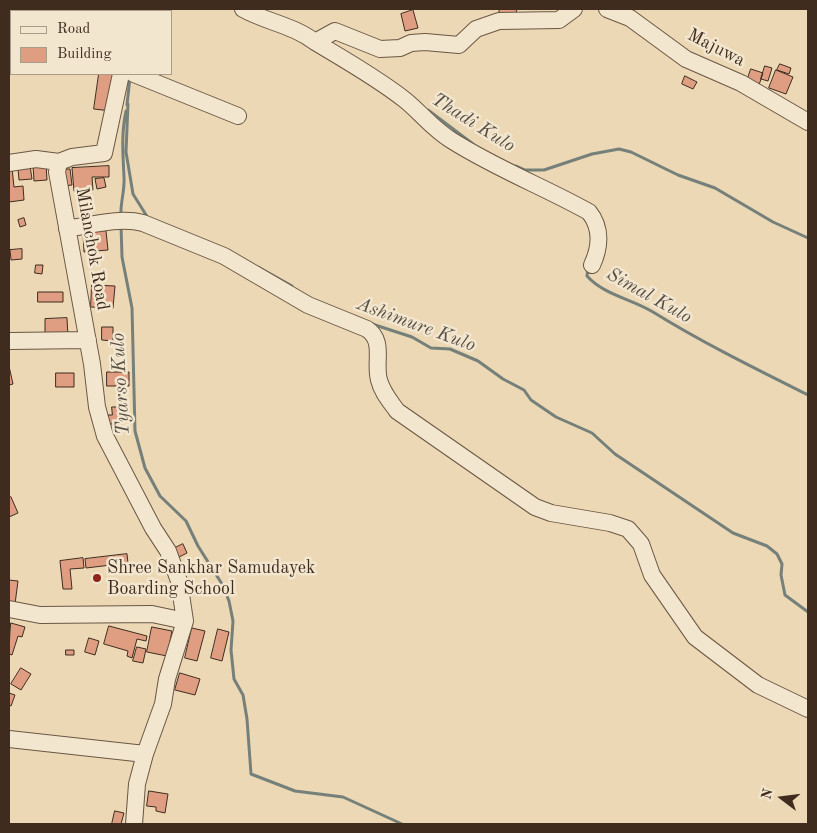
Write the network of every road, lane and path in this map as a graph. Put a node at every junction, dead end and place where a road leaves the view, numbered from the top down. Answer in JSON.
{"nodes":[{"id":1,"x":120,"y":9,"type":"edge"},
{"id":2,"x":243,"y":9,"type":"edge"},
{"id":3,"x":574,"y":9,"type":"edge"},
{"id":4,"x":606,"y":9,"type":"edge"},
{"id":5,"x":115,"y":10,"type":"edge"},
{"id":6,"x":317,"y":41,"type":"junction"},
{"id":7,"x":121,"y":75,"type":"edge"},
{"id":8,"x":139,"y":75,"type":"edge"},
{"id":9,"x":238,"y":116,"type":"dead end"},
{"id":10,"x":808,"y":122,"type":"edge"},
{"id":11,"x":59,"y":162,"type":"junction"},
{"id":12,"x":9,"y":163,"type":"edge"},
{"id":13,"x":67,"y":229,"type":"junction"},
{"id":14,"x":592,"y":265,"type":"dead end"},
{"id":15,"x":88,"y":340,"type":"junction"},
{"id":16,"x":9,"y":341,"type":"edge"},
{"id":17,"x":9,"y":609,"type":"edge"},
{"id":18,"x":185,"y":622,"type":"junction"},
{"id":19,"x":808,"y":709,"type":"edge"},
{"id":20,"x":9,"y":739,"type":"edge"},
{"id":21,"x":145,"y":754,"type":"junction"},
{"id":22,"x":134,"y":824,"type":"edge"}],
"edges":[{"from":1,"to":5,"type":"street"},
{"from":2,"to":6,"type":"street"},
{"from":3,"to":6,"type":"street"},
{"from":4,"to":10,"type":"street","name":"Majuwa"},
{"from":6,"to":14,"type":"street"},
{"from":7,"to":11,"type":"street"},
{"from":8,"to":9,"type":"street"},
{"from":11,"to":12,"type":"street"},
{"from":11,"to":13,"type":"street","name":"Milanchok Road"},
{"from":13,"to":15,"type":"street","name":"Milanchok Road"},
{"from":13,"to":19,"type":"street"},
{"from":15,"to":16,"type":"street"},
{"from":15,"to":18,"type":"street","name":"Milanchok Road"},
{"from":17,"to":18,"type":"street"},
{"from":18,"to":21,"type":"street"},
{"from":20,"to":21,"type":"street"},
{"from":21,"to":22,"type":"street"}]}
